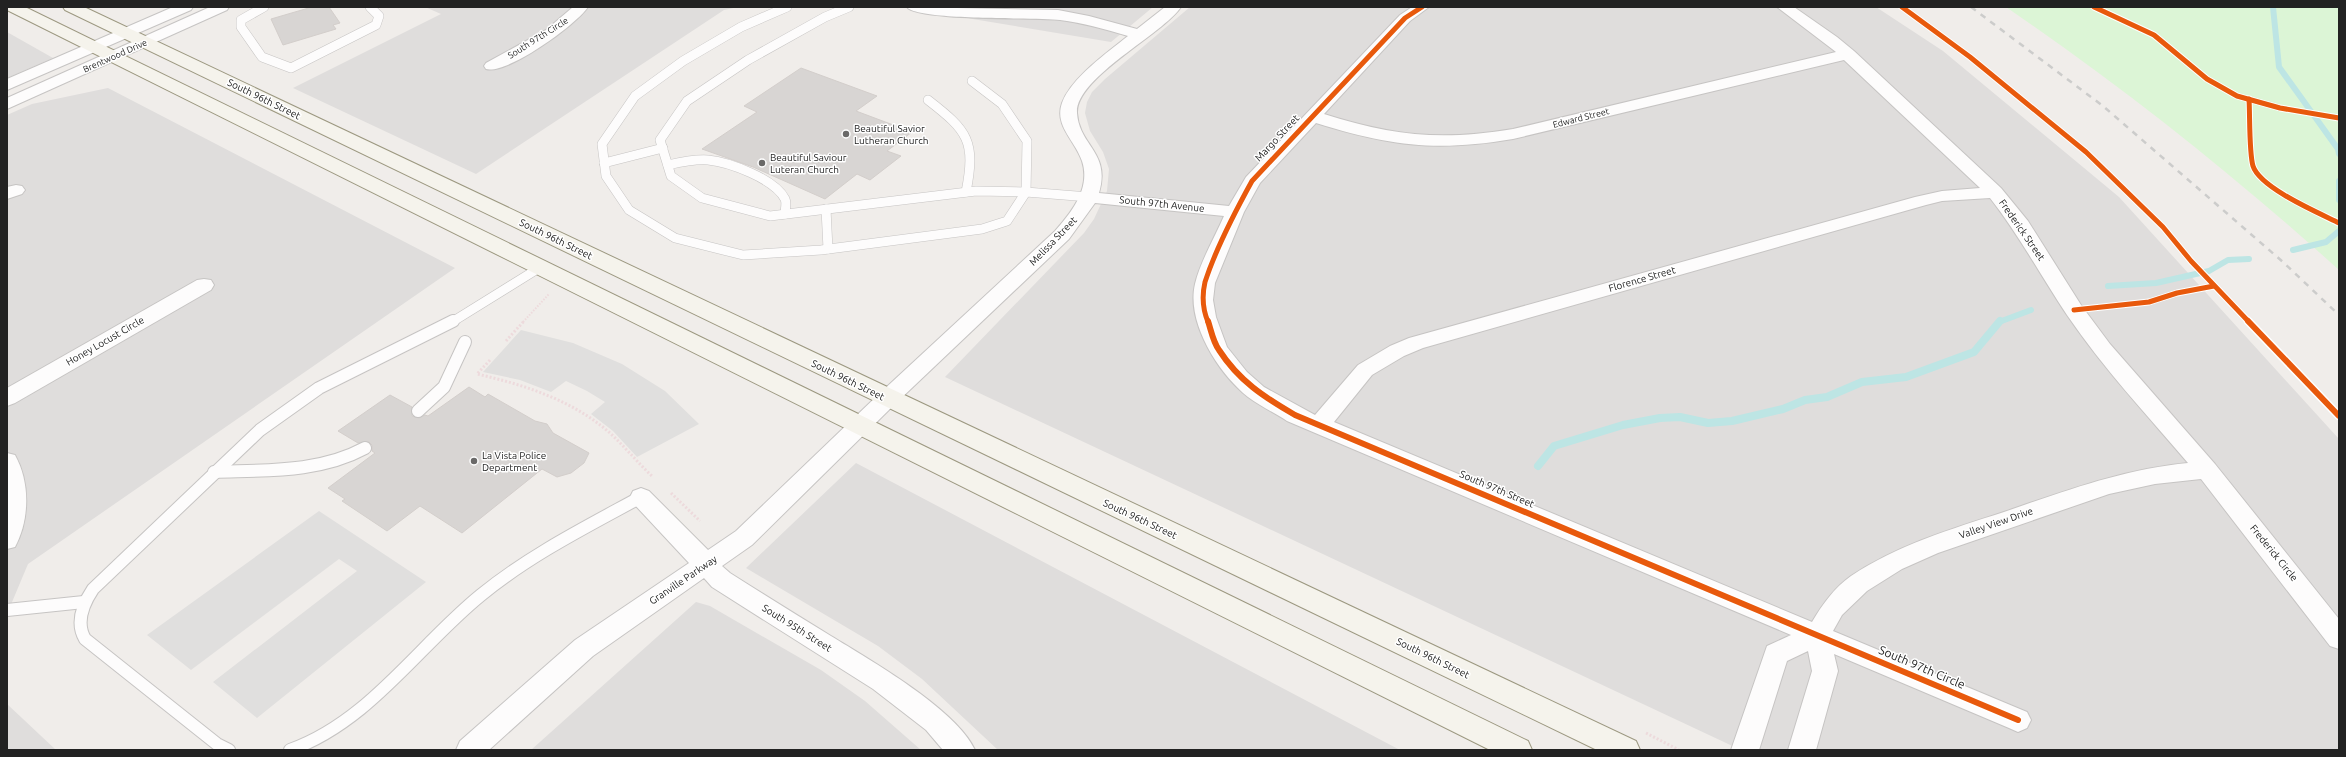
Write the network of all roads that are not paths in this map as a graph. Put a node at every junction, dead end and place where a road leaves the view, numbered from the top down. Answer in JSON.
{"nodes":[{"id":1,"x":13,"y":7,"type":"edge"},
{"id":2,"x":71,"y":7,"type":"edge"},
{"id":3,"x":186,"y":7,"type":"edge"},
{"id":4,"x":222,"y":7,"type":"edge"},
{"id":5,"x":264,"y":7,"type":"edge"},
{"id":6,"x":370,"y":7,"type":"edge"},
{"id":7,"x":581,"y":7,"type":"edge"},
{"id":8,"x":787,"y":7,"type":"edge"},
{"id":9,"x":827,"y":7,"type":"edge"},
{"id":10,"x":849,"y":7,"type":"edge"},
{"id":11,"x":914,"y":7,"type":"edge"},
{"id":12,"x":1174,"y":7,"type":"edge"},
{"id":13,"x":1422,"y":7,"type":"edge"},
{"id":14,"x":1784,"y":7,"type":"edge"},
{"id":15,"x":839,"y":11,"type":"junction"},
{"id":16,"x":1141,"y":35,"type":"junction"},
{"id":17,"x":135,"y":38,"type":"junction"},
{"id":18,"x":92,"y":48,"type":"junction"},
{"id":19,"x":1848,"y":54,"type":"junction"},
{"id":20,"x":112,"y":57,"type":"junction"},
{"id":21,"x":492,"y":66,"type":"dead end"},
{"id":22,"x":972,"y":81,"type":"dead end"},
{"id":23,"x":7,"y":85,"type":"edge"},
{"id":24,"x":928,"y":100,"type":"dead end"},
{"id":25,"x":7,"y":104,"type":"edge"},
{"id":26,"x":1312,"y":116,"type":"junction"},
{"id":27,"x":663,"y":148,"type":"junction"},
{"id":28,"x":604,"y":163,"type":"junction"},
{"id":29,"x":668,"y":165,"type":"junction"},
{"id":30,"x":966,"y":192,"type":"junction"},
{"id":31,"x":1026,"y":192,"type":"junction"},
{"id":32,"x":1995,"y":192,"type":"junction"},
{"id":33,"x":1089,"y":196,"type":"junction"},
{"id":34,"x":826,"y":209,"type":"junction"},
{"id":35,"x":1235,"y":212,"type":"junction"},
{"id":36,"x":785,"y":214,"type":"junction"},
{"id":37,"x":828,"y":249,"type":"junction"},
{"id":38,"x":539,"y":268,"type":"junction"},
{"id":39,"x":204,"y":285,"type":"dead end"},
{"id":40,"x":1206,"y":317,"type":"joint"},
{"id":41,"x":465,"y":342,"type":"dead end"},
{"id":42,"x":7,"y":398,"type":"edge"},
{"id":43,"x":887,"y":399,"type":"junction"},
{"id":44,"x":418,"y":411,"type":"dead end"},
{"id":45,"x":1319,"y":425,"type":"junction"},
{"id":46,"x":858,"y":426,"type":"junction"},
{"id":47,"x":366,"y":448,"type":"dead end"},
{"id":48,"x":7,"y":461,"type":"edge"},
{"id":49,"x":2207,"y":470,"type":"junction"},
{"id":50,"x":214,"y":472,"type":"junction"},
{"id":51,"x":641,"y":497,"type":"joint"},
{"id":52,"x":7,"y":540,"type":"edge"},
{"id":53,"x":706,"y":566,"type":"junction"},
{"id":54,"x":84,"y":602,"type":"junction"},
{"id":55,"x":7,"y":610,"type":"edge"},
{"id":56,"x":1817,"y":635,"type":"junction"},
{"id":57,"x":2339,"y":638,"type":"edge"},
{"id":58,"x":2018,"y":720,"type":"dead end"},
{"id":59,"x":229,"y":750,"type":"edge"},
{"id":60,"x":290,"y":750,"type":"edge"},
{"id":61,"x":470,"y":750,"type":"edge"},
{"id":62,"x":961,"y":750,"type":"edge"},
{"id":63,"x":1518,"y":750,"type":"edge"},
{"id":64,"x":1626,"y":750,"type":"edge"},
{"id":65,"x":1745,"y":750,"type":"edge"},
{"id":66,"x":1802,"y":750,"type":"edge"}],
"edges":[{"from":1,"to":18,"type":"main road"},
{"from":2,"to":17,"type":"main road","name":"South 96th Street"},
{"from":3,"to":17,"type":"street","name":"Brentwood Drive"},
{"from":4,"to":17,"type":"street","name":"Brentwood Drive"},
{"from":5,"to":6,"type":"lane"},
{"from":7,"to":21,"type":"street","name":"South 97th Circle"},
{"from":8,"to":28,"type":"lane"},
{"from":9,"to":15,"type":"lane"},
{"from":10,"to":15,"type":"lane"},
{"from":11,"to":16,"type":"street"},
{"from":12,"to":16,"type":"street","name":"Melissa Street"},
{"from":13,"to":26,"type":"street","name":"Margo Street"},
{"from":14,"to":19,"type":"street","name":"Frederick Street"},
{"from":15,"to":27,"type":"lane"},
{"from":16,"to":33,"type":"street","name":"Melissa Street"},
{"from":17,"to":18,"type":"street","name":"Brentwood Drive"},
{"from":17,"to":20,"type":"street","name":"Brentwood Drive"},
{"from":17,"to":43,"type":"main road","name":"South 96th Street"},
{"from":18,"to":20,"type":"main road"},
{"from":18,"to":23,"type":"street","name":"Brentwood Drive"},
{"from":19,"to":26,"type":"street","name":"Edward Street"},
{"from":19,"to":32,"type":"street","name":"Frederick Street"},
{"from":20,"to":25,"type":"street","name":"Brentwood Drive"},
{"from":20,"to":38,"type":"main road"},
{"from":22,"to":31,"type":"lane"},
{"from":24,"to":30,"type":"lane"},
{"from":26,"to":35,"type":"street","name":"Margo Street"},
{"from":27,"to":28,"type":"lane"},
{"from":27,"to":29,"type":"lane"},
{"from":28,"to":37,"type":"lane"},
{"from":29,"to":36,"type":"lane"},
{"from":29,"to":36,"type":"lane"},
{"from":30,"to":31,"type":"lane"},
{"from":30,"to":34,"type":"lane"},
{"from":31,"to":33,"type":"lane"},
{"from":31,"to":37,"type":"lane"},
{"from":32,"to":45,"type":"street","name":"Florence Street"},
{"from":32,"to":49,"type":"street","name":"Frederick Street"},
{"from":33,"to":35,"type":"street","name":"South 97th Avenue"},
{"from":33,"to":43,"type":"street","name":"Melissa Street"},
{"from":34,"to":36,"type":"lane"},
{"from":34,"to":37,"type":"lane"},
{"from":35,"to":40,"type":"street","name":"Margo Street"},
{"from":38,"to":46,"type":"main road"},
{"from":38,"to":50,"type":"lane"},
{"from":39,"to":42,"type":"street","name":"Honey Locust Circle"},
{"from":40,"to":45,"type":"street","name":"South 97th Street"},
{"from":41,"to":44,"type":"lane"},
{"from":43,"to":46,"type":"street","name":"Granville Parkway"},
{"from":43,"to":64,"type":"main road","name":"South 96th Street"},
{"from":45,"to":56,"type":"street","name":"South 97th Street"},
{"from":46,"to":53,"type":"street","name":"Granville Parkway"},
{"from":46,"to":63,"type":"main road"},
{"from":47,"to":50,"type":"lane"},
{"from":48,"to":52,"type":"street"},
{"from":49,"to":56,"type":"street","name":"Valley View Drive"},
{"from":49,"to":57,"type":"street","name":"Frederick Circle"},
{"from":50,"to":54,"type":"lane"},
{"from":51,"to":53,"type":"street","name":"South 95th Street"},
{"from":51,"to":60,"type":"lane"},
{"from":53,"to":61,"type":"street","name":"Granville Parkway"},
{"from":53,"to":62,"type":"street","name":"South 95th Street"},
{"from":54,"to":55,"type":"lane"},
{"from":54,"to":59,"type":"lane"},
{"from":56,"to":58,"type":"street","name":"South 97th Circle"},
{"from":56,"to":65,"type":"street"},
{"from":56,"to":66,"type":"street"}]}
